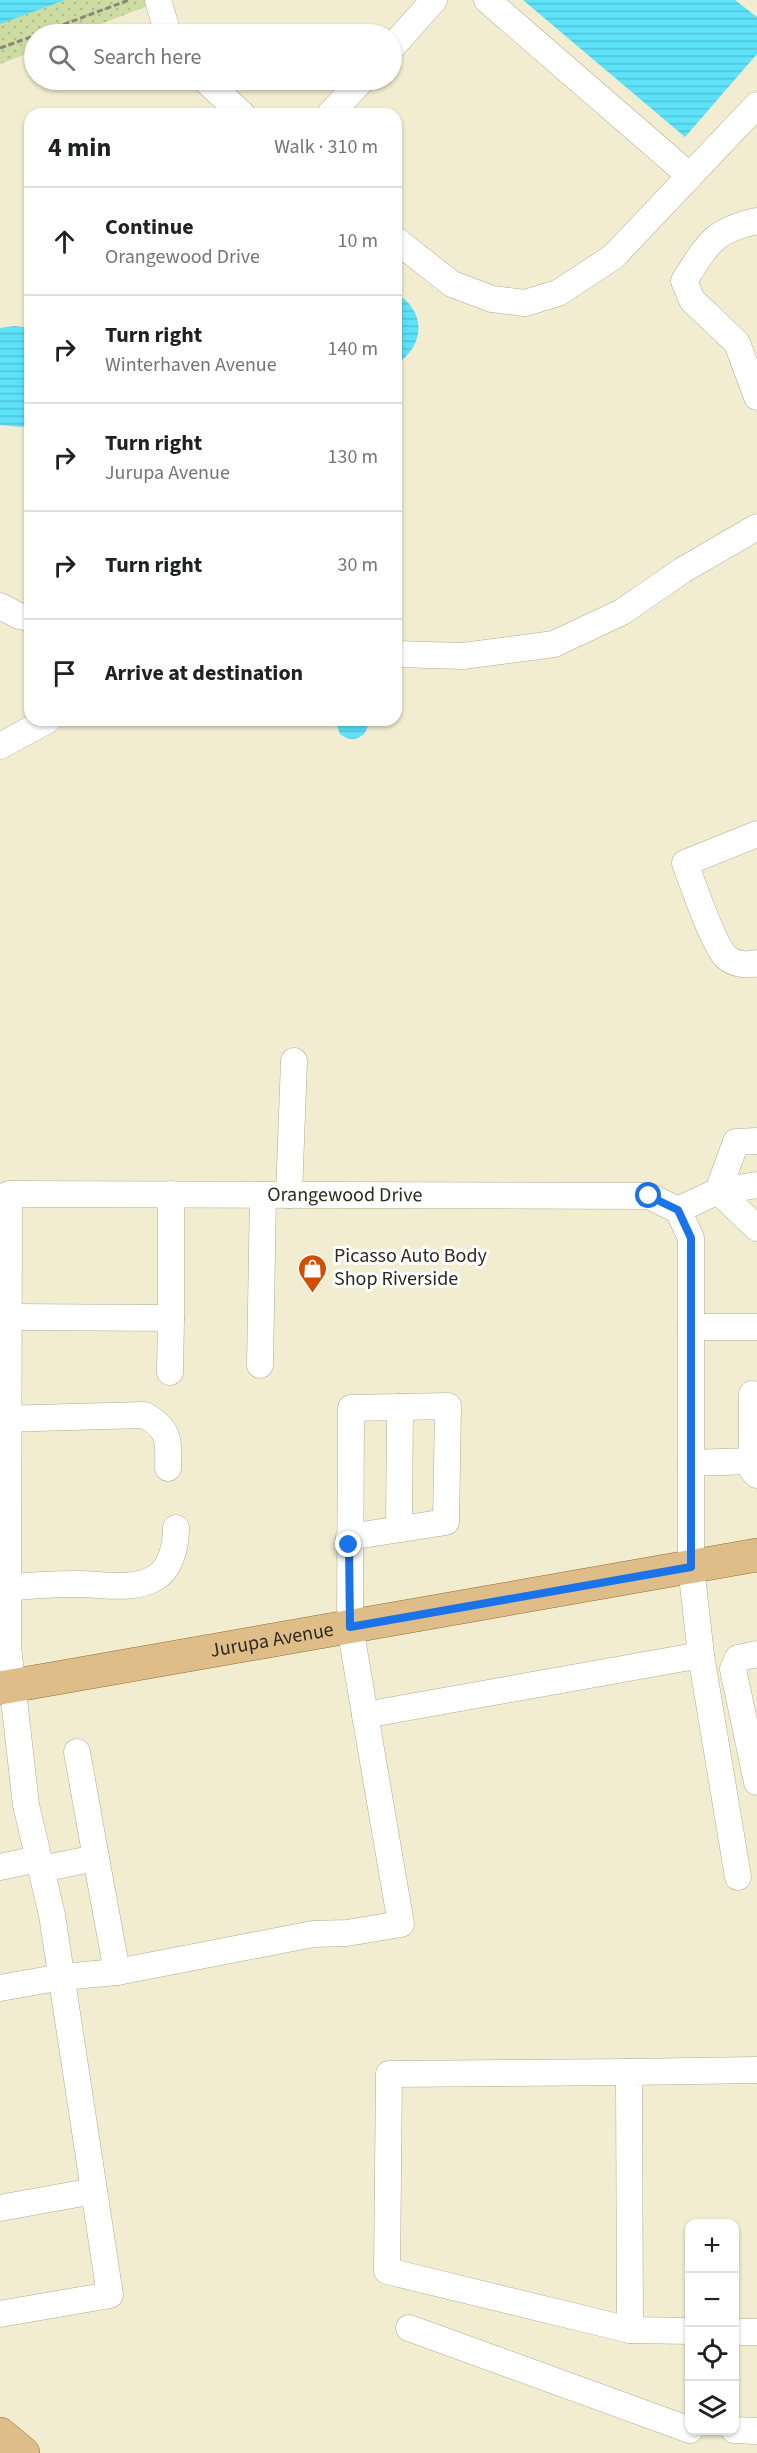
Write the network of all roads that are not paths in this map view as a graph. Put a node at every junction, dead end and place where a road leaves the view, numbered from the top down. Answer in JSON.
{"nodes":[{"id":1,"x":158,"y":0,"type":"edge"},
{"id":2,"x":434,"y":0,"type":"edge"},
{"id":3,"x":487,"y":0,"type":"edge"},
{"id":4,"x":165,"y":24,"type":"edge"},
{"id":5,"x":402,"y":36,"type":"edge"},
{"id":6,"x":216,"y":90,"type":"edge"},
{"id":7,"x":353,"y":90,"type":"edge"},
{"id":8,"x":757,"y":105,"type":"edge"},
{"id":9,"x":235,"y":108,"type":"edge"},
{"id":10,"x":336,"y":108,"type":"edge"},
{"id":11,"x":690,"y":176,"type":"junction"},
{"id":12,"x":757,"y":221,"type":"edge"},
{"id":13,"x":402,"y":245,"type":"edge"},
{"id":14,"x":757,"y":397,"type":"edge"},
{"id":15,"x":757,"y":527,"type":"edge"},
{"id":16,"x":0,"y":606,"type":"edge"},
{"id":17,"x":24,"y":617,"type":"edge"},
{"id":18,"x":402,"y":654,"type":"edge"},
{"id":19,"x":37,"y":726,"type":"edge"},
{"id":20,"x":0,"y":746,"type":"edge"},
{"id":21,"x":757,"y":834,"type":"edge"},
{"id":22,"x":757,"y":963,"type":"edge"},
{"id":23,"x":294,"y":1061,"type":"dead end"},
{"id":24,"x":757,"y":1141,"type":"edge"},
{"id":25,"x":757,"y":1185,"type":"edge"},
{"id":26,"x":718,"y":1191,"type":"junction"},
{"id":27,"x":171,"y":1194,"type":"junction"},
{"id":28,"x":263,"y":1195,"type":"junction"},
{"id":29,"x":289,"y":1195,"type":"junction"},
{"id":30,"x":678,"y":1210,"type":"junction"},
{"id":31,"x":757,"y":1228,"type":"edge"},
{"id":32,"x":4,"y":1245,"type":"edge"},
{"id":33,"x":9,"y":1317,"type":"junction"},
{"id":34,"x":171,"y":1318,"type":"junction"},
{"id":35,"x":691,"y":1327,"type":"junction"},
{"id":36,"x":757,"y":1327,"type":"edge"},
{"id":37,"x":260,"y":1365,"type":"dead end"},
{"id":38,"x":170,"y":1372,"type":"dead end"},
{"id":39,"x":752,"y":1394,"type":"dead end"},
{"id":40,"x":400,"y":1407,"type":"junction"},
{"id":41,"x":4,"y":1419,"type":"edge"},
{"id":42,"x":691,"y":1463,"type":"junction"},
{"id":43,"x":168,"y":1468,"type":"dead end"},
{"id":44,"x":754,"y":1468,"type":"edge"},
{"id":45,"x":4,"y":1477,"type":"edge"},
{"id":46,"x":177,"y":1528,"type":"dead end"},
{"id":47,"x":399,"y":1529,"type":"junction"},
{"id":48,"x":349,"y":1537,"type":"junction"},
{"id":49,"x":757,"y":1555,"type":"edge"},
{"id":50,"x":691,"y":1567,"type":"junction"},
{"id":51,"x":6,"y":1600,"type":"edge"},
{"id":52,"x":350,"y":1627,"type":"junction"},
{"id":53,"x":757,"y":1654,"type":"edge"},
{"id":54,"x":701,"y":1655,"type":"junction"},
{"id":55,"x":6,"y":1687,"type":"edge"},
{"id":56,"x":365,"y":1715,"type":"junction"},
{"id":57,"x":76,"y":1752,"type":"dead end"},
{"id":58,"x":757,"y":1782,"type":"edge"},
{"id":59,"x":96,"y":1858,"type":"junction"},
{"id":60,"x":40,"y":1864,"type":"junction"},
{"id":61,"x":0,"y":1867,"type":"edge"},
{"id":62,"x":738,"y":1877,"type":"dead end"},
{"id":63,"x":117,"y":1972,"type":"junction"},
{"id":64,"x":62,"y":1977,"type":"junction"},
{"id":65,"x":0,"y":1988,"type":"edge"},
{"id":66,"x":757,"y":2070,"type":"edge"},
{"id":67,"x":629,"y":2072,"type":"junction"},
{"id":68,"x":94,"y":2191,"type":"junction"},
{"id":69,"x":0,"y":2208,"type":"edge"},
{"id":70,"x":0,"y":2314,"type":"edge"},
{"id":71,"x":409,"y":2328,"type":"dead end"},
{"id":72,"x":630,"y":2330,"type":"junction"},
{"id":73,"x":685,"y":2331,"type":"edge"},
{"id":74,"x":739,"y":2332,"type":"edge"},
{"id":75,"x":757,"y":2332,"type":"edge"},
{"id":76,"x":685,"y":2428,"type":"edge"},
{"id":77,"x":739,"y":2430,"type":"edge"},
{"id":78,"x":757,"y":2431,"type":"edge"},
{"id":79,"x":0,"y":2434,"type":"edge"},
{"id":80,"x":23,"y":2453,"type":"edge"}],
"edges":[{"from":1,"to":4,"type":"street"},
{"from":2,"to":5,"type":"street"},
{"from":3,"to":11,"type":"street"},
{"from":6,"to":9,"type":"street"},
{"from":7,"to":10,"type":"street"},
{"from":8,"to":11,"type":"street"},
{"from":11,"to":13,"type":"street"},
{"from":12,"to":14,"type":"street"},
{"from":15,"to":18,"type":"street"},
{"from":16,"to":17,"type":"street"},
{"from":19,"to":20,"type":"street"},
{"from":21,"to":22,"type":"street"},
{"from":23,"to":29,"type":"street"},
{"from":24,"to":26,"type":"street"},
{"from":25,"to":26,"type":"street"},
{"from":26,"to":30,"type":"street"},
{"from":26,"to":31,"type":"street"},
{"from":27,"to":28,"type":"street","name":"Orangewood Drive"},
{"from":27,"to":32,"type":"street","name":"Orangewood Drive"},
{"from":27,"to":34,"type":"street"},
{"from":28,"to":29,"type":"street","name":"Orangewood Drive"},
{"from":28,"to":37,"type":"street"},
{"from":29,"to":30,"type":"street","name":"Orangewood Drive"},
{"from":30,"to":35,"type":"street"},
{"from":32,"to":33,"type":"street"},
{"from":33,"to":34,"type":"street"},
{"from":33,"to":41,"type":"street"},
{"from":34,"to":38,"type":"street"},
{"from":35,"to":36,"type":"street"},
{"from":35,"to":42,"type":"street"},
{"from":39,"to":44,"type":"street"},
{"from":40,"to":47,"type":"street"},
{"from":40,"to":47,"type":"street"},
{"from":40,"to":48,"type":"street"},
{"from":41,"to":43,"type":"street"},
{"from":41,"to":45,"type":"street"},
{"from":42,"to":44,"type":"street"},
{"from":42,"to":50,"type":"street"},
{"from":45,"to":51,"type":"street"},
{"from":46,"to":51,"type":"street"},
{"from":47,"to":48,"type":"street"},
{"from":48,"to":52,"type":"street"},
{"from":49,"to":50,"type":"main road","name":"Jurupa Avenue"},
{"from":50,"to":52,"type":"main road","name":"Jurupa Avenue"},
{"from":50,"to":54,"type":"street"},
{"from":51,"to":55,"type":"street"},
{"from":52,"to":55,"type":"main road","name":"Jurupa Avenue"},
{"from":52,"to":56,"type":"street"},
{"from":53,"to":58,"type":"street"},
{"from":54,"to":56,"type":"street"},
{"from":54,"to":62,"type":"street"},
{"from":55,"to":60,"type":"street"},
{"from":56,"to":63,"type":"street"},
{"from":57,"to":59,"type":"street"},
{"from":59,"to":60,"type":"street"},
{"from":59,"to":63,"type":"street"},
{"from":60,"to":61,"type":"street"},
{"from":60,"to":64,"type":"street"},
{"from":63,"to":64,"type":"street"},
{"from":64,"to":65,"type":"street"},
{"from":64,"to":68,"type":"street"},
{"from":66,"to":67,"type":"street"},
{"from":67,"to":72,"type":"street"},
{"from":67,"to":72,"type":"street"},
{"from":68,"to":69,"type":"street"},
{"from":68,"to":70,"type":"street"},
{"from":71,"to":76,"type":"street"},
{"from":72,"to":73,"type":"street"},
{"from":74,"to":75,"type":"street"},
{"from":77,"to":78,"type":"street"},
{"from":79,"to":80,"type":"main road"}]}
